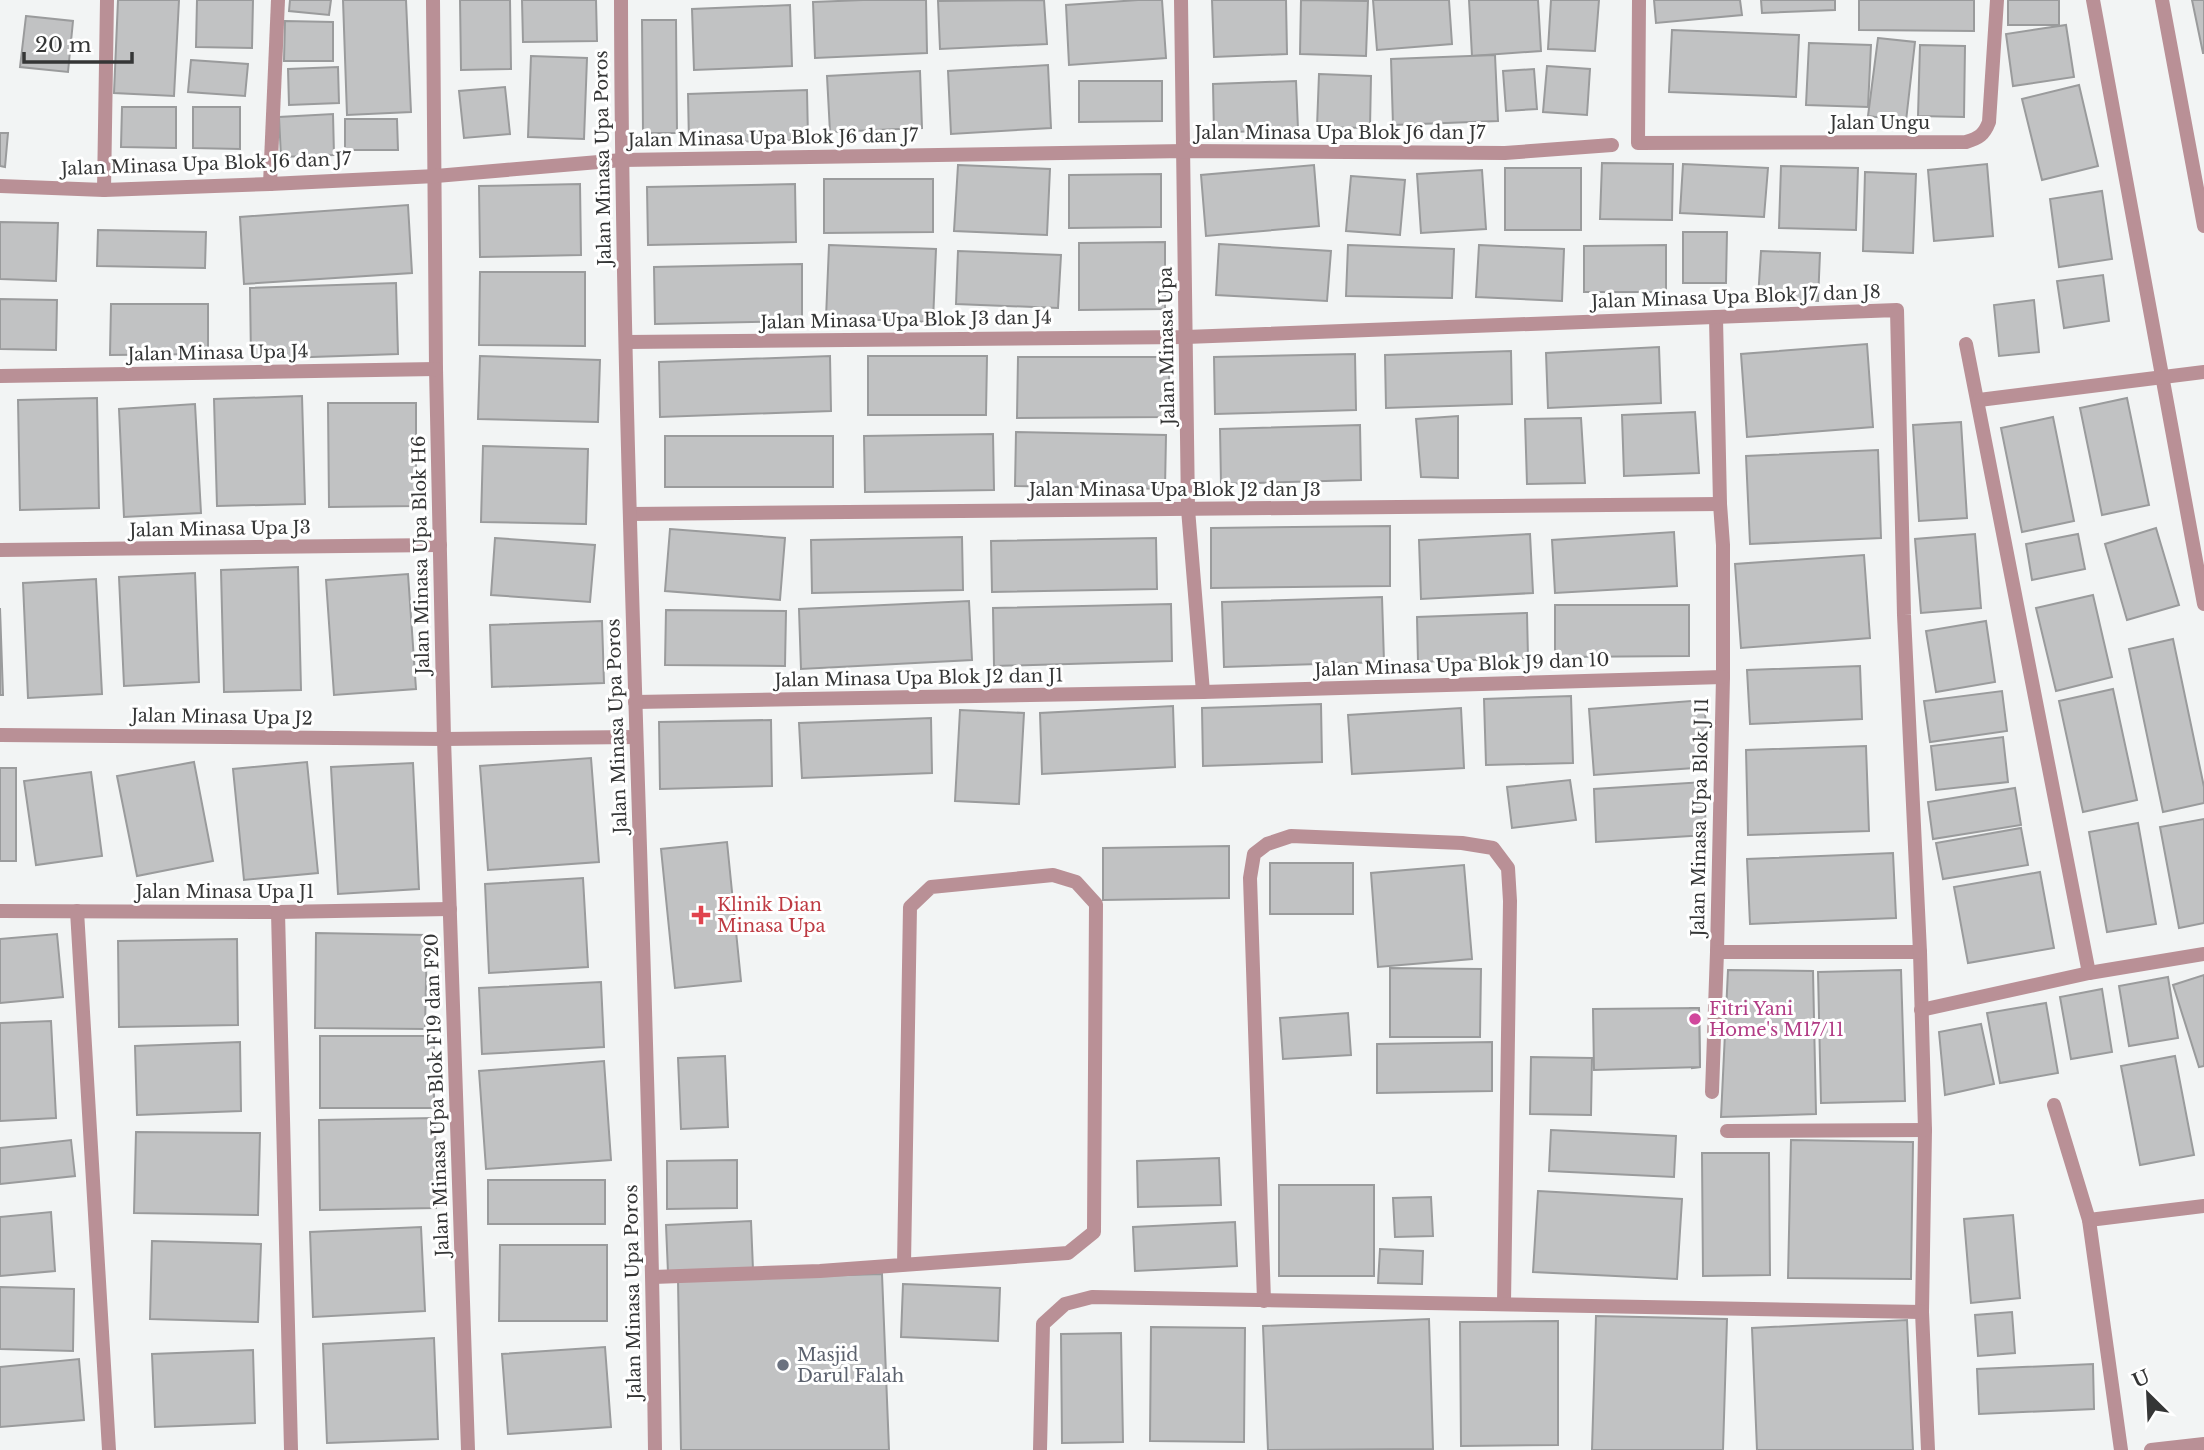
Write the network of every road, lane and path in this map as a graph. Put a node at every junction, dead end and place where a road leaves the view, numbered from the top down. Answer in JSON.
{"nodes":[{"id":1,"x":107,"y":0,"type":"edge"},
{"id":2,"x":278,"y":0,"type":"edge"},
{"id":3,"x":433,"y":0,"type":"edge"},
{"id":4,"x":621,"y":0,"type":"edge"},
{"id":5,"x":1181,"y":0,"type":"edge"},
{"id":6,"x":1639,"y":0,"type":"edge"},
{"id":7,"x":1997,"y":0,"type":"edge"},
{"id":8,"x":2093,"y":0,"type":"edge"},
{"id":9,"x":2162,"y":0,"type":"edge"},
{"id":10,"x":1612,"y":145,"type":"dead end"},
{"id":11,"x":1185,"y":151,"type":"junction"},
{"id":12,"x":622,"y":160,"type":"junction"},
{"id":13,"x":436,"y":176,"type":"junction"},
{"id":14,"x":270,"y":184,"type":"junction"},
{"id":15,"x":0,"y":186,"type":"edge"},
{"id":16,"x":104,"y":190,"type":"junction"},
{"id":17,"x":2204,"y":226,"type":"edge"},
{"id":18,"x":1716,"y":318,"type":"junction"},
{"id":19,"x":1186,"y":337,"type":"junction"},
{"id":20,"x":626,"y":342,"type":"junction"},
{"id":21,"x":1966,"y":344,"type":"dead end"},
{"id":22,"x":436,"y":369,"type":"junction"},
{"id":23,"x":2204,"y":372,"type":"edge"},
{"id":24,"x":0,"y":376,"type":"edge"},
{"id":25,"x":2163,"y":377,"type":"junction"},
{"id":26,"x":1979,"y":400,"type":"junction"},
{"id":27,"x":1720,"y":504,"type":"junction"},
{"id":28,"x":1188,"y":509,"type":"junction"},
{"id":29,"x":630,"y":514,"type":"junction"},
{"id":30,"x":440,"y":545,"type":"junction"},
{"id":31,"x":0,"y":550,"type":"edge"},
{"id":32,"x":2204,"y":604,"type":"edge"},
{"id":33,"x":1723,"y":677,"type":"junction"},
{"id":34,"x":1203,"y":692,"type":"junction"},
{"id":35,"x":635,"y":702,"type":"junction"},
{"id":36,"x":0,"y":735,"type":"edge"},
{"id":37,"x":636,"y":737,"type":"junction"},
{"id":38,"x":444,"y":739,"type":"junction"},
{"id":39,"x":450,"y":909,"type":"junction"},
{"id":40,"x":0,"y":911,"type":"edge"},
{"id":41,"x":77,"y":911,"type":"junction"},
{"id":42,"x":278,"y":912,"type":"junction"},
{"id":43,"x":1717,"y":952,"type":"junction"},
{"id":44,"x":1920,"y":953,"type":"junction"},
{"id":45,"x":2204,"y":954,"type":"edge"},
{"id":46,"x":2089,"y":974,"type":"junction"},
{"id":47,"x":1921,"y":1010,"type":"junction"},
{"id":48,"x":1712,"y":1092,"type":"dead end"},
{"id":49,"x":2054,"y":1105,"type":"dead end"},
{"id":50,"x":1925,"y":1130,"type":"junction"},
{"id":51,"x":1727,"y":1131,"type":"dead end"},
{"id":52,"x":2204,"y":1206,"type":"edge"},
{"id":53,"x":2089,"y":1220,"type":"junction"},
{"id":54,"x":904,"y":1265,"type":"junction"},
{"id":55,"x":653,"y":1277,"type":"junction"},
{"id":56,"x":1264,"y":1301,"type":"junction"},
{"id":57,"x":1504,"y":1303,"type":"junction"},
{"id":58,"x":1922,"y":1312,"type":"junction"},
{"id":59,"x":2204,"y":1444,"type":"edge"},
{"id":60,"x":109,"y":1450,"type":"edge"},
{"id":61,"x":291,"y":1450,"type":"edge"},
{"id":62,"x":468,"y":1450,"type":"edge"},
{"id":63,"x":655,"y":1450,"type":"edge"},
{"id":64,"x":1040,"y":1450,"type":"edge"},
{"id":65,"x":1928,"y":1450,"type":"edge"},
{"id":66,"x":2121,"y":1450,"type":"edge"},
{"id":67,"x":2151,"y":1450,"type":"edge"}],
"edges":[{"from":1,"to":16,"type":"street"},
{"from":2,"to":14,"type":"street"},
{"from":3,"to":13,"type":"street","name":"Jalan Minasa Upa Blok H6"},
{"from":4,"to":12,"type":"street","name":"Jalan Minasa Upa Poros"},
{"from":5,"to":11,"type":"street","name":"Jalan Minasa Upa"},
{"from":6,"to":7,"type":"street","name":"Jalan Ungu"},
{"from":8,"to":25,"type":"street"},
{"from":9,"to":17,"type":"street"},
{"from":10,"to":11,"type":"street","name":"Jalan Minasa Upa Blok J6 dan J7"},
{"from":11,"to":12,"type":"street","name":"Jalan Minasa Upa Blok J6 dan J7"},
{"from":11,"to":19,"type":"street","name":"Jalan Minasa Upa"},
{"from":12,"to":13,"type":"street","name":"Jalan Minasa Upa Blok J6 dan J7"},
{"from":12,"to":20,"type":"street","name":"Jalan Minasa Upa Poros"},
{"from":13,"to":14,"type":"street","name":"Jalan Minasa Upa Blok J6 dan J7"},
{"from":13,"to":22,"type":"street","name":"Jalan Minasa Upa Blok H6"},
{"from":14,"to":16,"type":"street","name":"Jalan Minasa Upa Blok J6 dan J7"},
{"from":15,"to":16,"type":"street","name":"Jalan Minasa Upa Blok J6 dan J7"},
{"from":18,"to":19,"type":"street","name":"Jalan Minasa Upa Blok J7 dan J8"},
{"from":18,"to":27,"type":"street","name":"Jalan Minasa Upa Blok J 11"},
{"from":18,"to":44,"type":"street","name":"Jalan Minasa Upa Blok J7 dan J8"},
{"from":19,"to":20,"type":"street","name":"Jalan Minasa Upa Blok J3 dan J4"},
{"from":19,"to":28,"type":"street","name":"Jalan Minasa Upa"},
{"from":20,"to":29,"type":"street","name":"Jalan Minasa Upa Poros"},
{"from":21,"to":26,"type":"street"},
{"from":22,"to":24,"type":"street","name":"Jalan Minasa Upa J4"},
{"from":22,"to":30,"type":"street","name":"Jalan Minasa Upa Blok H6"},
{"from":23,"to":25,"type":"street"},
{"from":25,"to":26,"type":"street"},
{"from":25,"to":32,"type":"street"},
{"from":26,"to":46,"type":"street"},
{"from":27,"to":28,"type":"street","name":"Jalan Minasa Upa Blok J2 dan J3"},
{"from":27,"to":33,"type":"street","name":"Jalan Minasa Upa Blok J 11"},
{"from":28,"to":29,"type":"street","name":"Jalan Minasa Upa Blok J2 dan J3"},
{"from":28,"to":34,"type":"street","name":"Jalan Minasa Upa"},
{"from":29,"to":35,"type":"street","name":"Jalan Minasa Upa Poros"},
{"from":30,"to":31,"type":"street","name":"Jalan Minasa Upa J3"},
{"from":30,"to":38,"type":"street","name":"Jalan Minasa Upa Blok H6"},
{"from":33,"to":34,"type":"street","name":"Jalan Minasa Upa Blok J9 dan 10"},
{"from":33,"to":43,"type":"street","name":"Jalan Minasa Upa Blok J 11"},
{"from":34,"to":35,"type":"street","name":"Jalan Minasa Upa Blok J2 dan J1"},
{"from":35,"to":37,"type":"street","name":"Jalan Minasa Upa Poros"},
{"from":36,"to":38,"type":"street","name":"Jalan Minasa Upa J2"},
{"from":37,"to":38,"type":"street","name":"Jalan Minasa Upa J2"},
{"from":37,"to":55,"type":"street","name":"Jalan Minasa Upa Poros"},
{"from":38,"to":39,"type":"street","name":"Jalan Minasa Upa Blok F19 dan F20"},
{"from":39,"to":42,"type":"street","name":"Jalan Minasa Upa J1"},
{"from":39,"to":62,"type":"street","name":"Jalan Minasa Upa Blok F19 dan F20"},
{"from":40,"to":41,"type":"street","name":"Jalan Minasa Upa J1"},
{"from":41,"to":42,"type":"street","name":"Jalan Minasa Upa J1"},
{"from":41,"to":60,"type":"street"},
{"from":42,"to":61,"type":"street"},
{"from":43,"to":44,"type":"street","name":"Jalan Minasa Upa Blok J 11"},
{"from":43,"to":48,"type":"street"},
{"from":44,"to":47,"type":"street"},
{"from":45,"to":46,"type":"street"},
{"from":46,"to":47,"type":"street"},
{"from":47,"to":50,"type":"street"},
{"from":49,"to":53,"type":"street"},
{"from":50,"to":51,"type":"street"},
{"from":50,"to":58,"type":"street"},
{"from":52,"to":53,"type":"street"},
{"from":53,"to":66,"type":"street"},
{"from":54,"to":54,"type":"street"},
{"from":54,"to":55,"type":"street"},
{"from":55,"to":63,"type":"street","name":"Jalan Minasa Upa Poros"},
{"from":56,"to":57,"type":"street"},
{"from":56,"to":57,"type":"street"},
{"from":56,"to":64,"type":"street"},
{"from":57,"to":58,"type":"street"},
{"from":58,"to":65,"type":"street"},
{"from":59,"to":67,"type":"street"}]}
